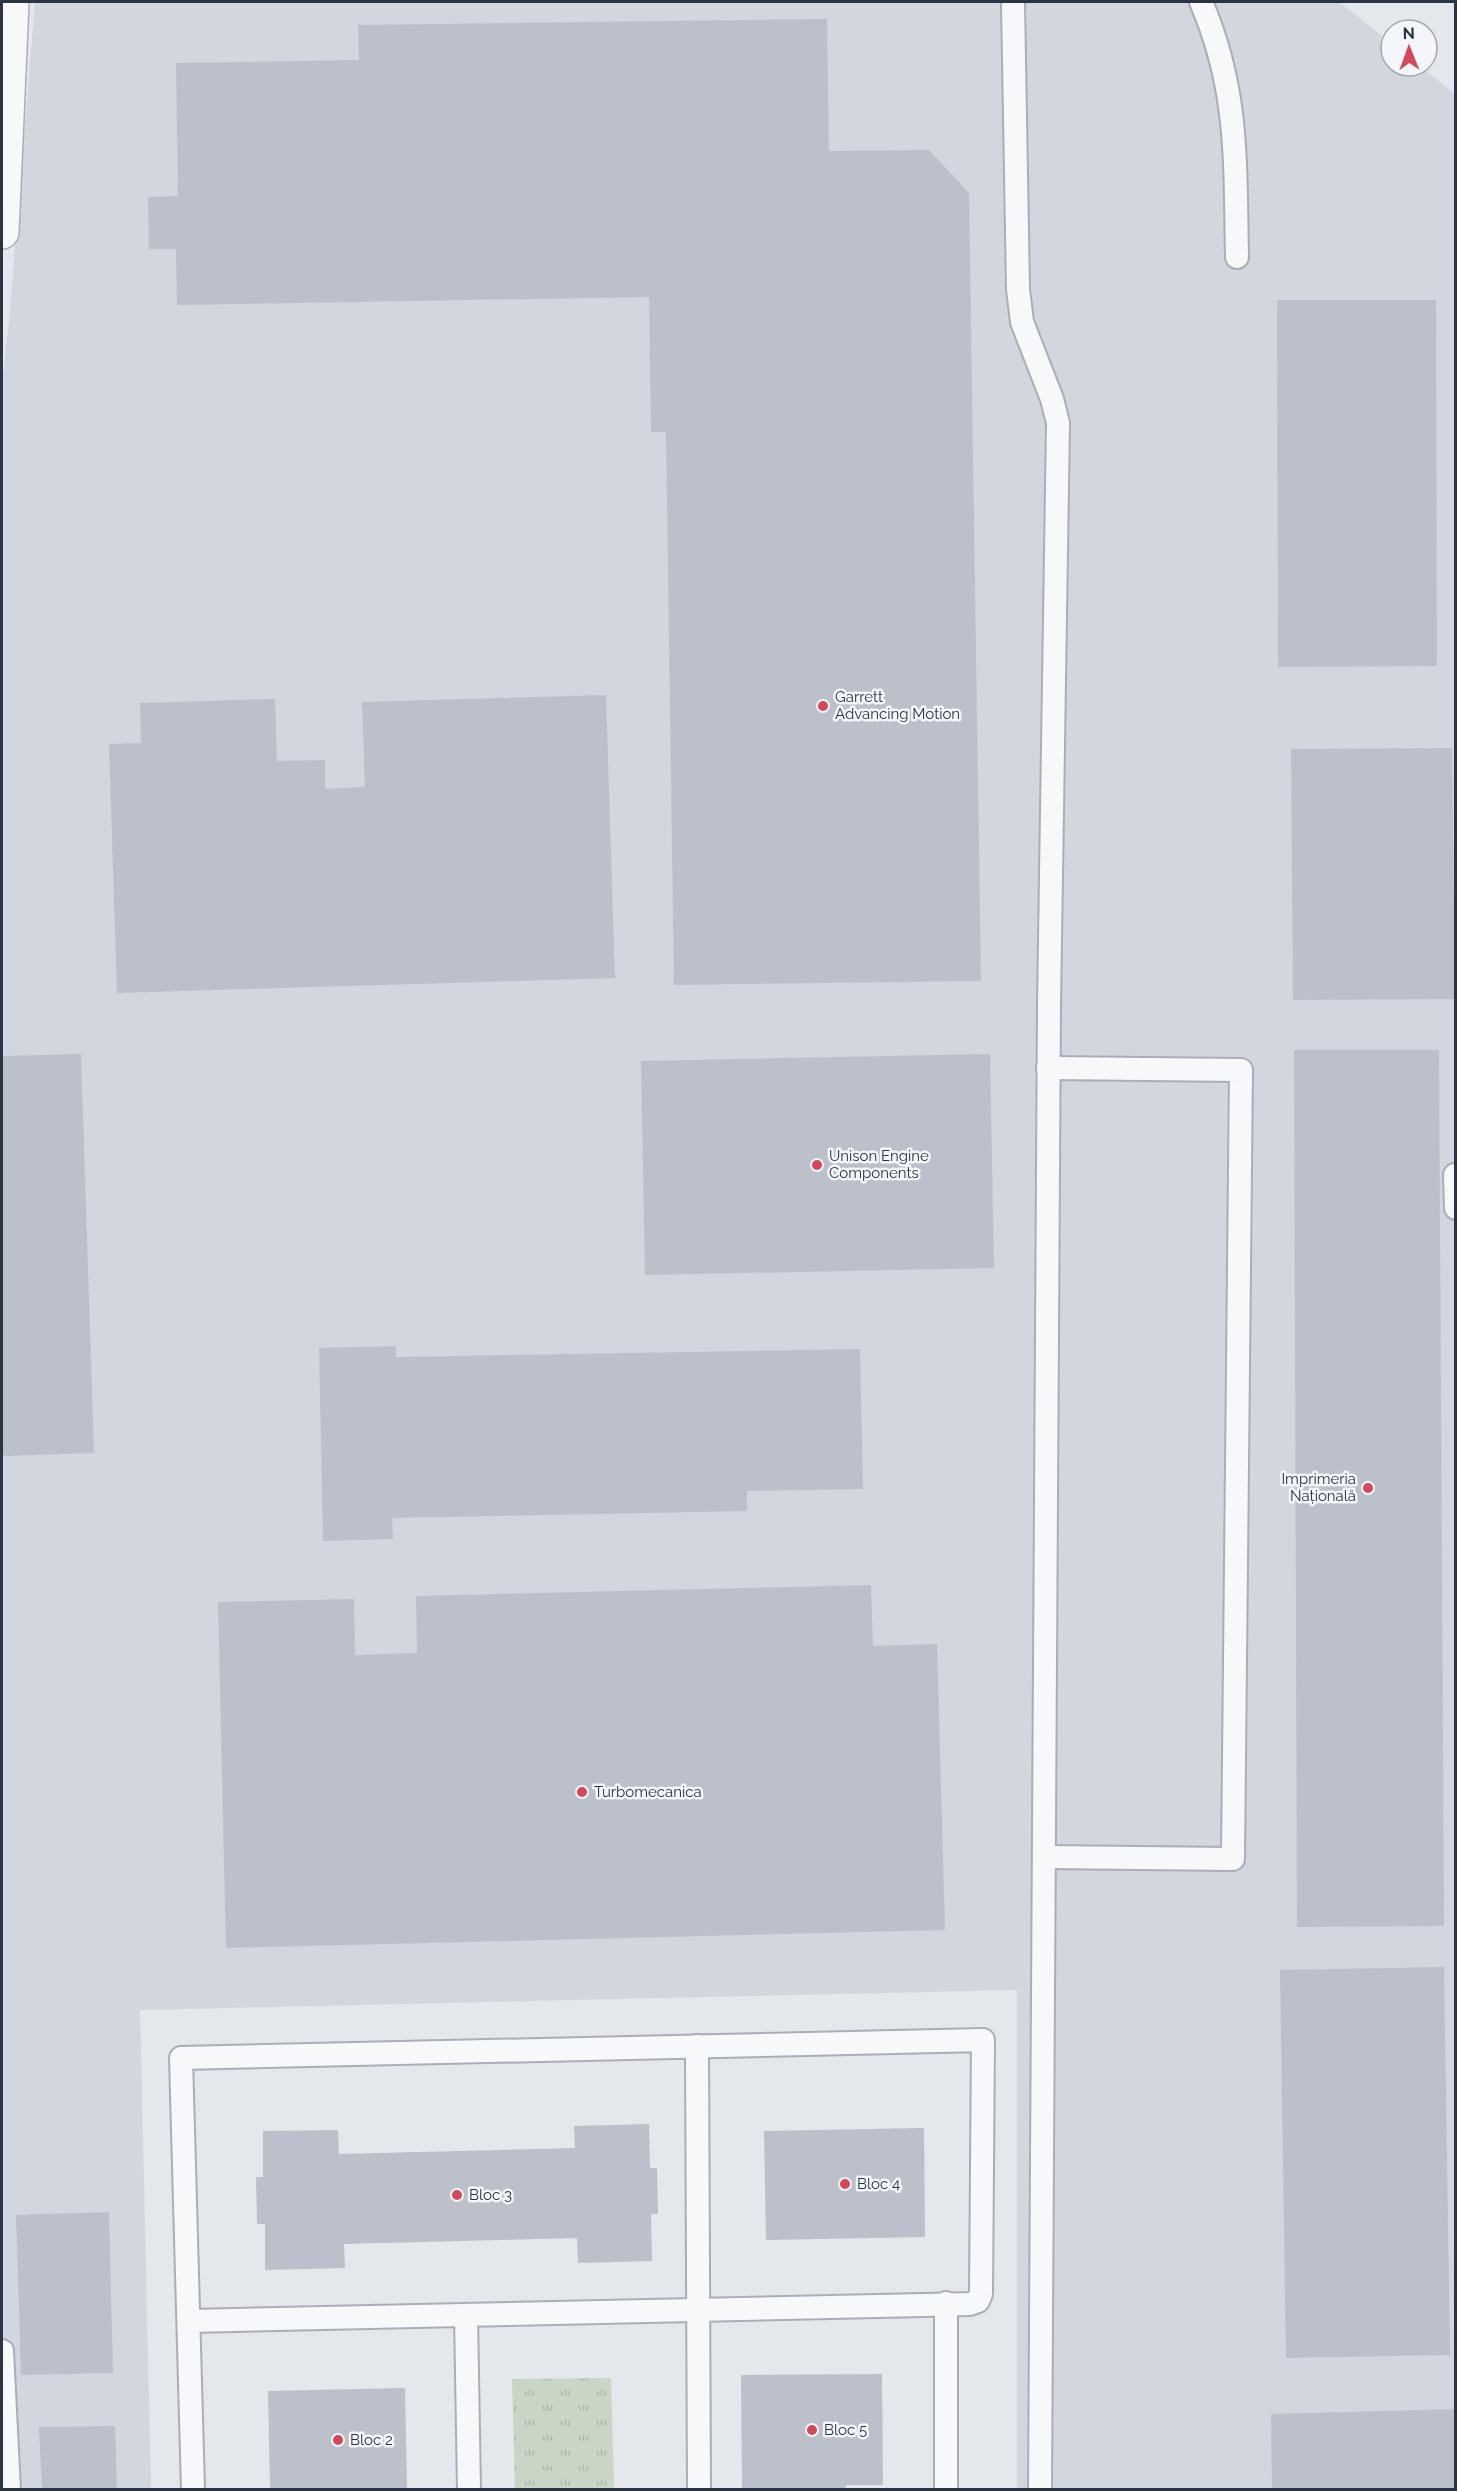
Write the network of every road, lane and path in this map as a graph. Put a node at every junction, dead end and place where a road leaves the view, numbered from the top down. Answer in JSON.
{"nodes":[{"id":1,"x":12,"y":2,"type":"edge"},
{"id":2,"x":1013,"y":2,"type":"edge"},
{"id":3,"x":1201,"y":2,"type":"edge"},
{"id":4,"x":2,"y":232,"type":"edge"},
{"id":5,"x":1237,"y":257,"type":"dead end"},
{"id":6,"x":1048,"y":1068,"type":"junction"},
{"id":7,"x":1455,"y":1175,"type":"edge"},
{"id":8,"x":1455,"y":1208,"type":"edge"},
{"id":9,"x":1044,"y":1857,"type":"junction"},
{"id":10,"x":697,"y":2046,"type":"junction"},
{"id":11,"x":946,"y":2303,"type":"junction"},
{"id":12,"x":698,"y":2310,"type":"junction"},
{"id":13,"x":466,"y":2315,"type":"junction"},
{"id":14,"x":190,"y":2321,"type":"junction"},
{"id":15,"x":2,"y":2352,"type":"edge"},
{"id":16,"x":9,"y":2490,"type":"edge"},
{"id":17,"x":193,"y":2490,"type":"edge"},
{"id":18,"x":469,"y":2490,"type":"edge"},
{"id":19,"x":699,"y":2490,"type":"edge"},
{"id":20,"x":946,"y":2490,"type":"edge"},
{"id":21,"x":1040,"y":2490,"type":"edge"}],
"edges":[{"from":1,"to":4,"type":"street"},
{"from":2,"to":6,"type":"lane"},
{"from":3,"to":5,"type":"lane"},
{"from":6,"to":9,"type":"lane"},
{"from":6,"to":9,"type":"lane"},
{"from":7,"to":8,"type":"lane"},
{"from":9,"to":21,"type":"lane"},
{"from":10,"to":11,"type":"lane"},
{"from":10,"to":12,"type":"lane"},
{"from":10,"to":14,"type":"lane"},
{"from":11,"to":12,"type":"lane"},
{"from":11,"to":20,"type":"lane"},
{"from":12,"to":13,"type":"lane"},
{"from":12,"to":19,"type":"lane"},
{"from":13,"to":14,"type":"lane"},
{"from":13,"to":18,"type":"lane"},
{"from":14,"to":17,"type":"lane"},
{"from":15,"to":16,"type":"lane"}]}
